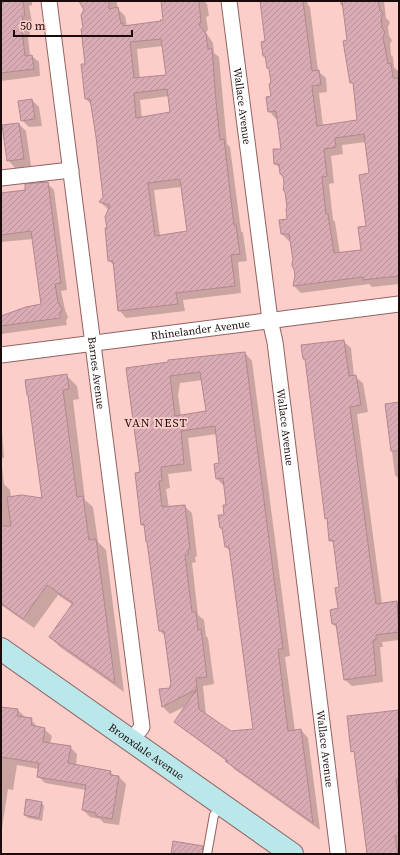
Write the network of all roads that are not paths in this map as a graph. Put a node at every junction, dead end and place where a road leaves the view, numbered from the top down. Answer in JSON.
{"nodes":[{"id":1,"x":49,"y":1,"type":"edge"},
{"id":2,"x":229,"y":1,"type":"edge"},
{"id":3,"x":71,"y":170,"type":"junction"},
{"id":4,"x":1,"y":178,"type":"edge"},
{"id":5,"x":399,"y":304,"type":"edge"},
{"id":6,"x":270,"y":320,"type":"junction"},
{"id":7,"x":93,"y":343,"type":"junction"},
{"id":8,"x":1,"y":355,"type":"edge"},
{"id":9,"x":1,"y":649,"type":"edge"},
{"id":10,"x":131,"y":741,"type":"junction"},
{"id":11,"x":222,"y":804,"type":"junction"},
{"id":12,"x":283,"y":851,"type":"edge"},
{"id":13,"x":207,"y":854,"type":"edge"},
{"id":14,"x":338,"y":854,"type":"edge"}],
"edges":[{"from":1,"to":3,"type":"street","name":"Barnes Avenue"},
{"from":2,"to":6,"type":"street","name":"Wallace Avenue"},
{"from":3,"to":4,"type":"street"},
{"from":3,"to":7,"type":"street","name":"Barnes Avenue"},
{"from":5,"to":6,"type":"street","name":"Rhinelander Avenue"},
{"from":6,"to":7,"type":"street","name":"Rhinelander Avenue"},
{"from":6,"to":14,"type":"street","name":"Wallace Avenue"},
{"from":7,"to":8,"type":"street","name":"Rhinelander Avenue"},
{"from":7,"to":10,"type":"street","name":"Barnes Avenue"},
{"from":9,"to":10,"type":"street","name":"Bronxdale Avenue"},
{"from":10,"to":11,"type":"street","name":"Bronxdale Avenue"},
{"from":11,"to":12,"type":"street","name":"Bronxdale Avenue"},
{"from":11,"to":13,"type":"lane"}]}
